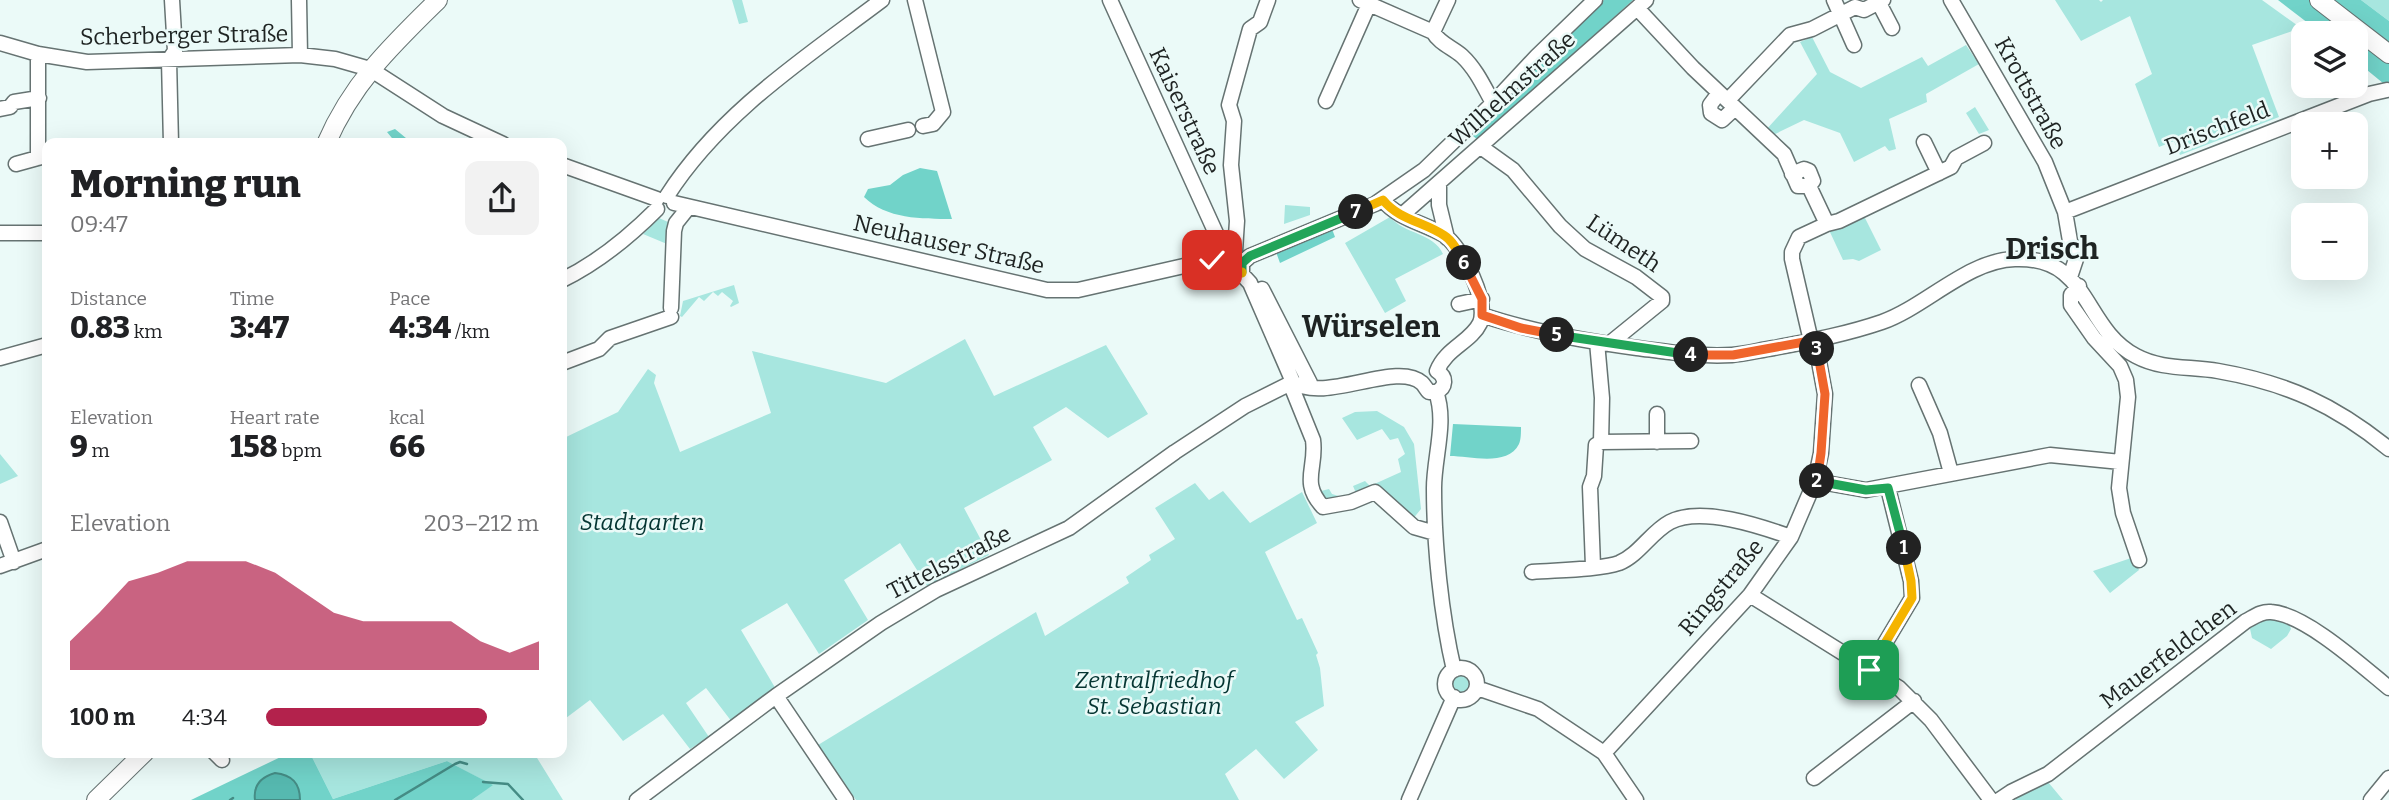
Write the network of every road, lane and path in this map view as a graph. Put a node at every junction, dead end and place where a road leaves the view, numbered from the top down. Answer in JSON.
{"nodes":[{"id":1,"x":172,"y":0,"type":"edge"},
{"id":2,"x":299,"y":0,"type":"edge"},
{"id":3,"x":438,"y":0,"type":"edge"},
{"id":4,"x":882,"y":0,"type":"edge"},
{"id":5,"x":915,"y":0,"type":"edge"},
{"id":6,"x":1110,"y":0,"type":"edge"},
{"id":7,"x":1268,"y":0,"type":"edge"},
{"id":8,"x":1448,"y":0,"type":"edge"},
{"id":9,"x":1595,"y":0,"type":"edge"},
{"id":10,"x":1834,"y":0,"type":"edge"},
{"id":11,"x":1951,"y":0,"type":"edge"},
{"id":12,"x":2319,"y":0,"type":"edge"},
{"id":13,"x":1364,"y":2,"type":"edge"},
{"id":14,"x":1881,"y":2,"type":"edge"},
{"id":15,"x":1641,"y":4,"type":"edge"},
{"id":16,"x":1841,"y":15,"type":"junction"},
{"id":17,"x":1892,"y":28,"type":"dead end"},
{"id":18,"x":1433,"y":32,"type":"junction"},
{"id":19,"x":0,"y":43,"type":"edge"},
{"id":20,"x":1854,"y":45,"type":"dead end"},
{"id":21,"x":38,"y":54,"type":"junction"},
{"id":22,"x":2389,"y":54,"type":"edge"},
{"id":23,"x":300,"y":55,"type":"junction"},
{"id":24,"x":169,"y":60,"type":"junction"},
{"id":25,"x":370,"y":69,"type":"junction"},
{"id":26,"x":2387,"y":90,"type":"dead end"},
{"id":27,"x":38,"y":98,"type":"junction"},
{"id":28,"x":1727,"y":100,"type":"junction"},
{"id":29,"x":1326,"y":101,"type":"dead end"},
{"id":30,"x":1493,"y":103,"type":"junction"},
{"id":31,"x":0,"y":109,"type":"edge"},
{"id":32,"x":171,"y":138,"type":"edge"},
{"id":33,"x":329,"y":138,"type":"edge"},
{"id":34,"x":490,"y":138,"type":"edge"},
{"id":35,"x":868,"y":138,"type":"dead end"},
{"id":36,"x":1924,"y":142,"type":"dead end"},
{"id":37,"x":1984,"y":143,"type":"dead end"},
{"id":38,"x":42,"y":145,"type":"edge"},
{"id":39,"x":1481,"y":147,"type":"junction"},
{"id":40,"x":42,"y":157,"type":"edge"},
{"id":41,"x":16,"y":164,"type":"dead end"},
{"id":42,"x":567,"y":167,"type":"edge"},
{"id":43,"x":1939,"y":173,"type":"junction"},
{"id":44,"x":1439,"y":184,"type":"junction"},
{"id":45,"x":1383,"y":200,"type":"junction"},
{"id":46,"x":670,"y":207,"type":"junction"},
{"id":47,"x":2065,"y":212,"type":"junction"},
{"id":48,"x":1402,"y":215,"type":"junction"},
{"id":49,"x":1827,"y":224,"type":"junction"},
{"id":50,"x":0,"y":233,"type":"edge"},
{"id":51,"x":42,"y":233,"type":"edge"},
{"id":52,"x":1447,"y":238,"type":"junction"},
{"id":53,"x":1219,"y":240,"type":"junction"},
{"id":54,"x":1235,"y":251,"type":"junction"},
{"id":55,"x":1250,"y":256,"type":"junction"},
{"id":56,"x":1215,"y":259,"type":"junction"},
{"id":57,"x":567,"y":278,"type":"edge"},
{"id":58,"x":1246,"y":278,"type":"junction"},
{"id":59,"x":2075,"y":281,"type":"junction"},
{"id":60,"x":1482,"y":299,"type":"junction"},
{"id":61,"x":1459,"y":304,"type":"dead end"},
{"id":62,"x":1481,"y":319,"type":"junction"},
{"id":63,"x":1813,"y":340,"type":"junction"},
{"id":64,"x":1603,"y":343,"type":"junction"},
{"id":65,"x":42,"y":346,"type":"edge"},
{"id":66,"x":0,"y":358,"type":"edge"},
{"id":67,"x":567,"y":361,"type":"edge"},
{"id":68,"x":1437,"y":371,"type":"junction"},
{"id":69,"x":1423,"y":383,"type":"junction"},
{"id":70,"x":1299,"y":384,"type":"junction"},
{"id":71,"x":1919,"y":385,"type":"dead end"},
{"id":72,"x":1436,"y":392,"type":"junction"},
{"id":73,"x":1657,"y":414,"type":"dead end"},
{"id":74,"x":1690,"y":441,"type":"dead end"},
{"id":75,"x":1601,"y":442,"type":"junction"},
{"id":76,"x":1657,"y":442,"type":"junction"},
{"id":77,"x":2389,"y":449,"type":"edge"},
{"id":78,"x":2121,"y":462,"type":"junction"},
{"id":79,"x":1951,"y":474,"type":"junction"},
{"id":80,"x":1815,"y":481,"type":"junction"},
{"id":81,"x":1888,"y":488,"type":"junction"},
{"id":82,"x":0,"y":522,"type":"edge"},
{"id":83,"x":1435,"y":533,"type":"junction"},
{"id":84,"x":1791,"y":537,"type":"junction"},
{"id":85,"x":42,"y":552,"type":"edge"},
{"id":86,"x":2139,"y":560,"type":"dead end"},
{"id":87,"x":7,"y":564,"type":"edge"},
{"id":88,"x":1593,"y":566,"type":"junction"},
{"id":89,"x":1532,"y":572,"type":"dead end"},
{"id":90,"x":1750,"y":595,"type":"junction"},
{"id":91,"x":1454,"y":670,"type":"junction"},
{"id":92,"x":1869,"y":670,"type":"junction"},
{"id":93,"x":1477,"y":688,"type":"junction"},
{"id":94,"x":2389,"y":688,"type":"edge"},
{"id":95,"x":776,"y":696,"type":"junction"},
{"id":96,"x":1454,"y":697,"type":"junction"},
{"id":97,"x":1914,"y":701,"type":"junction"},
{"id":98,"x":1604,"y":753,"type":"junction"},
{"id":99,"x":139,"y":758,"type":"edge"},
{"id":100,"x":1814,"y":778,"type":"dead end"},
{"id":101,"x":2389,"y":778,"type":"edge"},
{"id":102,"x":96,"y":800,"type":"edge"},
{"id":103,"x":637,"y":800,"type":"edge"},
{"id":104,"x":846,"y":800,"type":"edge"},
{"id":105,"x":1409,"y":800,"type":"edge"},
{"id":106,"x":1636,"y":800,"type":"edge"},
{"id":107,"x":1991,"y":800,"type":"edge"},
{"id":108,"x":1999,"y":800,"type":"edge"},
{"id":109,"x":2371,"y":800,"type":"edge"}],
"edges":[{"from":1,"to":24,"type":"street"},
{"from":2,"to":23,"type":"street"},
{"from":3,"to":25,"type":"main road"},
{"from":4,"to":46,"type":"street"},
{"from":5,"to":35,"type":"street"},
{"from":6,"to":53,"type":"street","name":"Kaiserstraße"},
{"from":7,"to":54,"type":"street"},
{"from":8,"to":18,"type":"street"},
{"from":9,"to":30,"type":"street"},
{"from":10,"to":16,"type":"street"},
{"from":11,"to":47,"type":"street","name":"Krottstraße"},
{"from":12,"to":22,"type":"main road"},
{"from":13,"to":18,"type":"street"},
{"from":13,"to":29,"type":"street"},
{"from":14,"to":16,"type":"street"},
{"from":14,"to":17,"type":"street"},
{"from":15,"to":28,"type":"street"},
{"from":15,"to":39,"type":"street","name":"Wilhelmstraße"},
{"from":16,"to":20,"type":"street"},
{"from":16,"to":28,"type":"street"},
{"from":18,"to":30,"type":"street"},
{"from":19,"to":21,"type":"street","name":"Scherberger Straße"},
{"from":21,"to":24,"type":"street","name":"Scherberger Straße"},
{"from":21,"to":27,"type":"street"},
{"from":23,"to":24,"type":"street","name":"Scherberger Straße"},
{"from":23,"to":25,"type":"street","name":"Scherberger Straße"},
{"from":24,"to":32,"type":"street"},
{"from":25,"to":33,"type":"main road"},
{"from":25,"to":34,"type":"street"},
{"from":26,"to":47,"type":"street","name":"Drischfeld"},
{"from":27,"to":31,"type":"street"},
{"from":27,"to":38,"type":"street"},
{"from":28,"to":49,"type":"street"},
{"from":30,"to":45,"type":"street"},
{"from":36,"to":43,"type":"street"},
{"from":37,"to":43,"type":"street","name":"Ringstraße"},
{"from":39,"to":44,"type":"street","name":"Wilhelmstraße"},
{"from":39,"to":64,"type":"street","name":"Lümeth"},
{"from":40,"to":41,"type":"street"},
{"from":42,"to":46,"type":"street","name":"Neuhauser Straße"},
{"from":43,"to":49,"type":"street","name":"Ringstraße"},
{"from":44,"to":48,"type":"street","name":"Wilhelmstraße"},
{"from":44,"to":52,"type":"street"},
{"from":45,"to":48,"type":"street"},
{"from":45,"to":55,"type":"street"},
{"from":46,"to":56,"type":"street","name":"Neuhauser Straße"},
{"from":46,"to":57,"type":"street"},
{"from":46,"to":67,"type":"street"},
{"from":47,"to":59,"type":"street","name":"Krottstraße"},
{"from":48,"to":52,"type":"street"},
{"from":49,"to":63,"type":"street","name":"Ringstraße"},
{"from":50,"to":51,"type":"street"},
{"from":52,"to":60,"type":"street"},
{"from":53,"to":54,"type":"street"},
{"from":53,"to":56,"type":"street"},
{"from":54,"to":55,"type":"street"},
{"from":55,"to":58,"type":"street"},
{"from":56,"to":58,"type":"street"},
{"from":58,"to":70,"type":"street"},
{"from":59,"to":63,"type":"street"},
{"from":59,"to":77,"type":"street"},
{"from":59,"to":78,"type":"street","name":"Krottstraße"},
{"from":60,"to":61,"type":"street"},
{"from":60,"to":62,"type":"street"},
{"from":62,"to":64,"type":"street"},
{"from":62,"to":68,"type":"street"},
{"from":63,"to":64,"type":"street"},
{"from":63,"to":80,"type":"street","name":"Ringstraße"},
{"from":64,"to":75,"type":"street"},
{"from":65,"to":66,"type":"street"},
{"from":68,"to":69,"type":"street"},
{"from":68,"to":72,"type":"street"},
{"from":69,"to":70,"type":"street"},
{"from":69,"to":72,"type":"street"},
{"from":70,"to":83,"type":"street"},
{"from":70,"to":95,"type":"street","name":"Tittelsstraße"},
{"from":71,"to":79,"type":"street"},
{"from":72,"to":83,"type":"street"},
{"from":73,"to":76,"type":"street"},
{"from":74,"to":76,"type":"street"},
{"from":75,"to":76,"type":"street"},
{"from":75,"to":88,"type":"street"},
{"from":78,"to":79,"type":"street"},
{"from":78,"to":86,"type":"street"},
{"from":79,"to":81,"type":"street"},
{"from":80,"to":81,"type":"street"},
{"from":80,"to":84,"type":"street","name":"Ringstraße"},
{"from":81,"to":92,"type":"street"},
{"from":82,"to":87,"type":"street"},
{"from":83,"to":91,"type":"street"},
{"from":84,"to":88,"type":"street"},
{"from":84,"to":90,"type":"street","name":"Ringstraße"},
{"from":85,"to":87,"type":"street"},
{"from":88,"to":89,"type":"street"},
{"from":90,"to":92,"type":"street"},
{"from":90,"to":98,"type":"street","name":"Ringstraße"},
{"from":91,"to":93,"type":"street"},
{"from":91,"to":96,"type":"street"},
{"from":92,"to":97,"type":"street"},
{"from":93,"to":96,"type":"street"},
{"from":93,"to":98,"type":"street"},
{"from":94,"to":108,"type":"street","name":"Mauerfeldchen"},
{"from":95,"to":103,"type":"street","name":"Tittelsstraße"},
{"from":95,"to":104,"type":"street"},
{"from":96,"to":105,"type":"street"},
{"from":97,"to":100,"type":"street"},
{"from":97,"to":107,"type":"street"},
{"from":98,"to":106,"type":"street"},
{"from":99,"to":102,"type":"main road"},
{"from":101,"to":109,"type":"street"}]}
